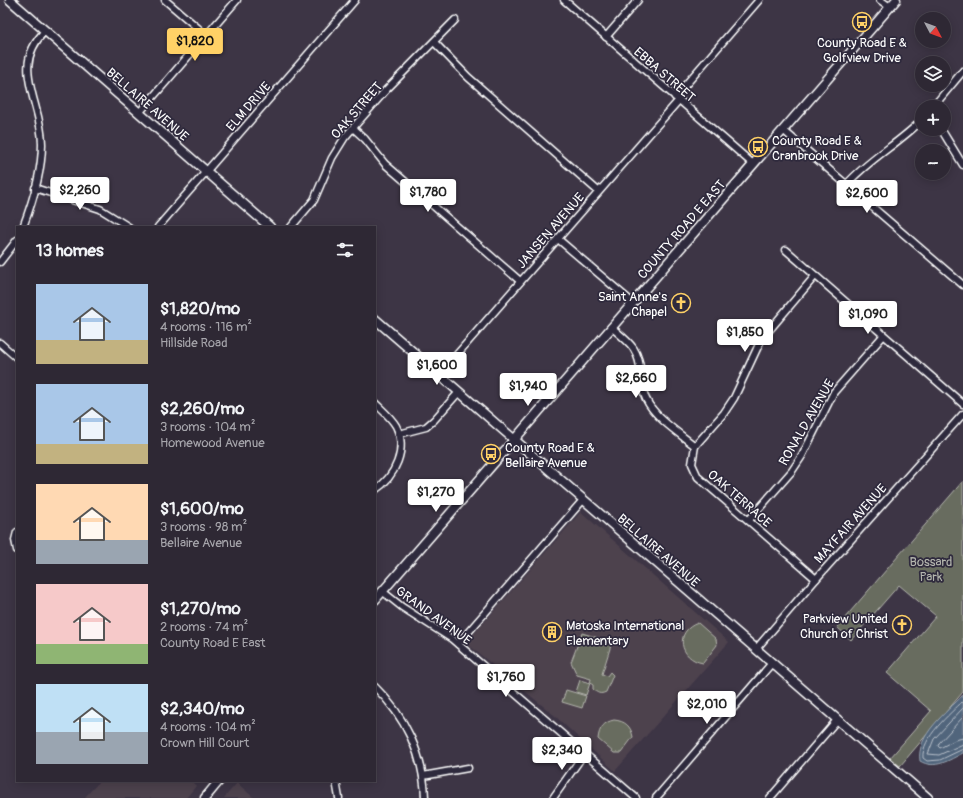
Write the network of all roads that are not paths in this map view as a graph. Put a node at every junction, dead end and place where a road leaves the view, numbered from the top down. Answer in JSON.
{"nodes":[{"id":1,"x":10,"y":0,"type":"edge"},
{"id":2,"x":165,"y":0,"type":"edge"},
{"id":3,"x":237,"y":0,"type":"edge"},
{"id":4,"x":355,"y":0,"type":"edge"},
{"id":5,"x":564,"y":0,"type":"edge"},
{"id":6,"x":638,"y":0,"type":"edge"},
{"id":7,"x":759,"y":0,"type":"edge"},
{"id":8,"x":880,"y":0,"type":"edge"},
{"id":9,"x":893,"y":3,"type":"edge"},
{"id":10,"x":455,"y":20,"type":"dead end"},
{"id":11,"x":45,"y":31,"type":"junction"},
{"id":12,"x":206,"y":35,"type":"junction"},
{"id":13,"x":606,"y":37,"type":"junction"},
{"id":14,"x":434,"y":42,"type":"junction"},
{"id":15,"x":963,"y":71,"type":"edge"},
{"id":16,"x":677,"y":99,"type":"junction"},
{"id":17,"x":939,"y":100,"type":"edge"},
{"id":18,"x":139,"y":113,"type":"junction"},
{"id":19,"x":915,"y":126,"type":"edge"},
{"id":20,"x":354,"y":128,"type":"junction"},
{"id":21,"x":783,"y":130,"type":"junction"},
{"id":22,"x":945,"y":136,"type":"edge"},
{"id":23,"x":753,"y":164,"type":"junction"},
{"id":24,"x":963,"y":165,"type":"edge"},
{"id":25,"x":206,"y":172,"type":"junction"},
{"id":26,"x":847,"y":184,"type":"junction"},
{"id":27,"x":35,"y":188,"type":"junction"},
{"id":28,"x":598,"y":191,"type":"junction"},
{"id":29,"x":23,"y":226,"type":"edge"},
{"id":30,"x":127,"y":226,"type":"edge"},
{"id":31,"x":159,"y":226,"type":"edge"},
{"id":32,"x":269,"y":226,"type":"edge"},
{"id":33,"x":292,"y":226,"type":"edge"},
{"id":34,"x":558,"y":239,"type":"junction"},
{"id":35,"x":16,"y":241,"type":"edge"},
{"id":36,"x":786,"y":250,"type":"dead end"},
{"id":37,"x":0,"y":262,"type":"edge"},
{"id":38,"x":815,"y":276,"type":"junction"},
{"id":39,"x":520,"y":281,"type":"junction"},
{"id":40,"x":963,"y":285,"type":"edge"},
{"id":41,"x":633,"y":303,"type":"junction"},
{"id":42,"x":376,"y":320,"type":"edge"},
{"id":43,"x":611,"y":327,"type":"junction"},
{"id":44,"x":883,"y":336,"type":"junction"},
{"id":45,"x":0,"y":342,"type":"edge"},
{"id":46,"x":16,"y":357,"type":"edge"},
{"id":47,"x":439,"y":375,"type":"junction"},
{"id":48,"x":459,"y":392,"type":"junction"},
{"id":49,"x":376,"y":404,"type":"edge"},
{"id":50,"x":963,"y":404,"type":"edge"},
{"id":51,"x":963,"y":414,"type":"edge"},
{"id":52,"x":399,"y":434,"type":"junction"},
{"id":53,"x":513,"y":439,"type":"junction"},
{"id":54,"x":695,"y":446,"type":"junction"},
{"id":55,"x":376,"y":489,"type":"edge"},
{"id":56,"x":583,"y":500,"type":"junction"},
{"id":57,"x":749,"y":520,"type":"junction"},
{"id":58,"x":816,"y":579,"type":"junction"},
{"id":59,"x":382,"y":591,"type":"junction"},
{"id":60,"x":376,"y":599,"type":"edge"},
{"id":61,"x":458,"y":644,"type":"junction"},
{"id":62,"x":756,"y":649,"type":"junction"},
{"id":63,"x":772,"y":664,"type":"junction"},
{"id":64,"x":376,"y":688,"type":"edge"},
{"id":65,"x":837,"y":720,"type":"junction"},
{"id":66,"x":584,"y":754,"type":"junction"},
{"id":67,"x":468,"y":768,"type":"dead end"},
{"id":68,"x":423,"y":776,"type":"junction"},
{"id":69,"x":218,"y":782,"type":"edge"},
{"id":70,"x":336,"y":782,"type":"edge"},
{"id":71,"x":204,"y":798,"type":"edge"},
{"id":72,"x":339,"y":798,"type":"edge"},
{"id":73,"x":425,"y":798,"type":"edge"},
{"id":74,"x":553,"y":798,"type":"edge"},
{"id":75,"x":636,"y":798,"type":"edge"},
{"id":76,"x":656,"y":798,"type":"edge"},
{"id":77,"x":770,"y":798,"type":"edge"},
{"id":78,"x":927,"y":798,"type":"edge"}],
"edges":[{"from":1,"to":11,"type":"street","name":"BELLAIRE AVENUE"},
{"from":2,"to":12,"type":"street"},
{"from":3,"to":12,"type":"street"},
{"from":4,"to":25,"type":"street","name":"ELM DRIVE"},
{"from":5,"to":13,"type":"street","name":"EBBA STREET"},
{"from":6,"to":13,"type":"street"},
{"from":7,"to":16,"type":"street","name":"JANSEN AVENUE"},
{"from":8,"to":9,"type":"street"},
{"from":9,"to":21,"type":"street","name":"COUNTY ROAD E EAST"},
{"from":10,"to":14,"type":"street","name":"OAK STREET"},
{"from":11,"to":18,"type":"street","name":"BELLAIRE AVENUE"},
{"from":11,"to":27,"type":"street"},
{"from":12,"to":18,"type":"street"},
{"from":13,"to":16,"type":"street","name":"EBBA STREET"},
{"from":14,"to":20,"type":"street","name":"OAK STREET"},
{"from":14,"to":28,"type":"street"},
{"from":15,"to":17,"type":"street"},
{"from":16,"to":23,"type":"street","name":"EBBA STREET"},
{"from":16,"to":28,"type":"street","name":"JANSEN AVENUE"},
{"from":18,"to":25,"type":"street","name":"BELLAIRE AVENUE"},
{"from":19,"to":26,"type":"street"},
{"from":20,"to":33,"type":"street","name":"OAK STREET"},
{"from":20,"to":39,"type":"street"},
{"from":21,"to":23,"type":"street","name":"COUNTY ROAD E EAST"},
{"from":21,"to":26,"type":"street"},
{"from":22,"to":24,"type":"street"},
{"from":23,"to":41,"type":"street","name":"COUNTY ROAD E EAST"},
{"from":25,"to":31,"type":"street","name":"ELM DRIVE"},
{"from":25,"to":32,"type":"street","name":"BELLAIRE AVENUE"},
{"from":26,"to":40,"type":"street"},
{"from":27,"to":29,"type":"street"},
{"from":27,"to":30,"type":"street"},
{"from":28,"to":34,"type":"street","name":"JANSEN AVENUE"},
{"from":34,"to":39,"type":"street","name":"JANSEN AVENUE"},
{"from":34,"to":41,"type":"street"},
{"from":35,"to":37,"type":"street"},
{"from":36,"to":38,"type":"street"},
{"from":38,"to":44,"type":"street"},
{"from":38,"to":54,"type":"street"},
{"from":39,"to":47,"type":"street","name":"JANSEN AVENUE"},
{"from":41,"to":43,"type":"street","name":"COUNTY ROAD E EAST"},
{"from":42,"to":47,"type":"street","name":"BELLAIRE AVENUE"},
{"from":43,"to":53,"type":"street","name":"COUNTY ROAD E EAST"},
{"from":43,"to":54,"type":"street"},
{"from":44,"to":50,"type":"street"},
{"from":44,"to":57,"type":"street","name":"RONALD AVENUE"},
{"from":45,"to":46,"type":"street"},
{"from":47,"to":48,"type":"street","name":"BELLAIRE AVENUE"},
{"from":48,"to":52,"type":"street"},
{"from":48,"to":53,"type":"street","name":"BELLAIRE AVENUE"},
{"from":49,"to":52,"type":"street"},
{"from":51,"to":58,"type":"street","name":"MAYFAIR AVENUE"},
{"from":52,"to":55,"type":"street"},
{"from":53,"to":56,"type":"street","name":"BELLAIRE AVENUE"},
{"from":53,"to":59,"type":"street","name":"COUNTY ROAD E EAST"},
{"from":54,"to":57,"type":"street","name":"OAK TERRACE"},
{"from":56,"to":61,"type":"street"},
{"from":56,"to":62,"type":"street","name":"BELLAIRE AVENUE"},
{"from":57,"to":58,"type":"street","name":"OAK TERRACE"},
{"from":58,"to":62,"type":"street","name":"MAYFAIR AVENUE"},
{"from":59,"to":60,"type":"street","name":"COUNTY ROAD E EAST"},
{"from":59,"to":61,"type":"street","name":"GRAND AVENUE"},
{"from":61,"to":66,"type":"street","name":"GRAND AVENUE"},
{"from":62,"to":63,"type":"street","name":"BELLAIRE AVENUE"},
{"from":63,"to":65,"type":"street","name":"BELLAIRE AVENUE"},
{"from":63,"to":76,"type":"street"},
{"from":64,"to":68,"type":"street"},
{"from":65,"to":77,"type":"street"},
{"from":65,"to":78,"type":"street","name":"BELLAIRE AVENUE"},
{"from":66,"to":74,"type":"street"},
{"from":66,"to":75,"type":"street","name":"GRAND AVENUE"},
{"from":67,"to":68,"type":"street"},
{"from":68,"to":73,"type":"street"},
{"from":69,"to":71,"type":"street"},
{"from":70,"to":72,"type":"street"}]}
